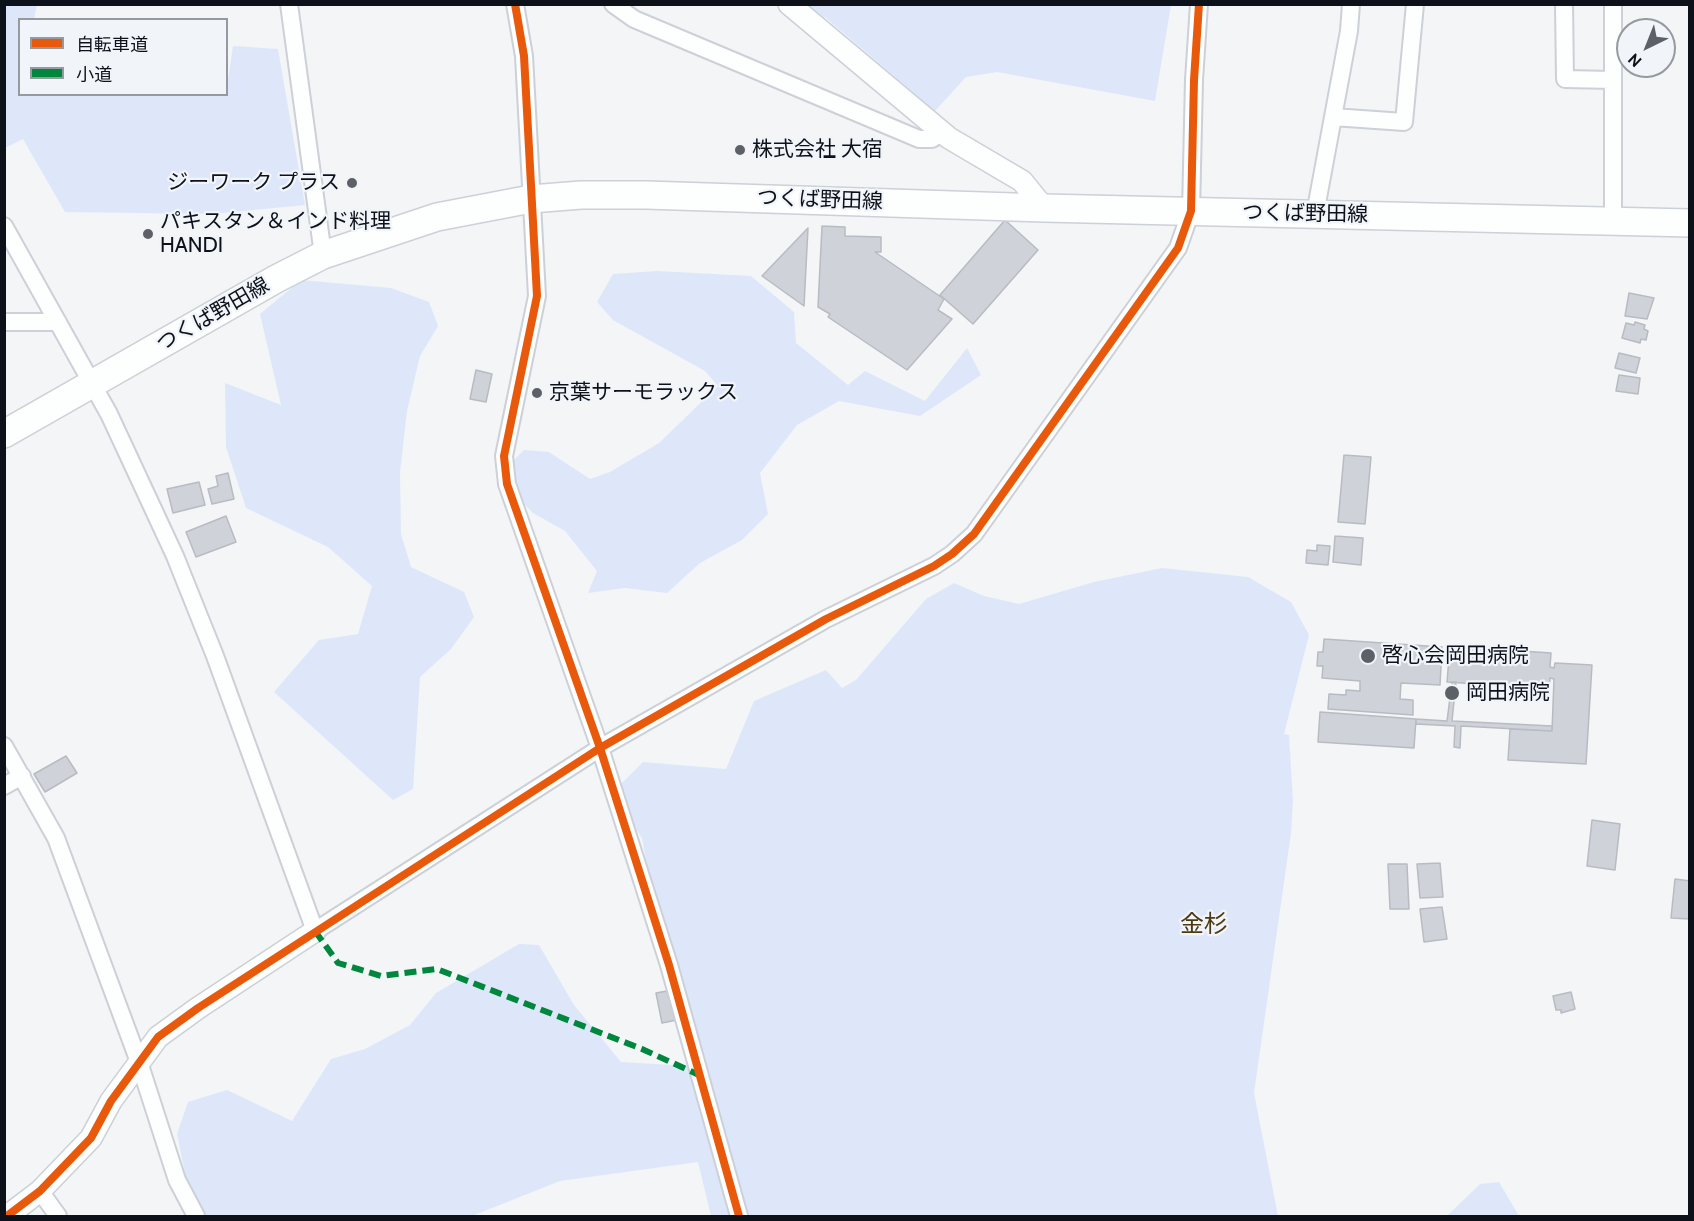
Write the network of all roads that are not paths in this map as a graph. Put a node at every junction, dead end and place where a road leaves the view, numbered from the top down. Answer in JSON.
{"nodes":[{"id":1,"x":289,"y":4,"type":"edge"},
{"id":2,"x":515,"y":4,"type":"edge"},
{"id":3,"x":613,"y":4,"type":"edge"},
{"id":4,"x":789,"y":4,"type":"edge"},
{"id":5,"x":1199,"y":4,"type":"edge"},
{"id":6,"x":1351,"y":4,"type":"edge"},
{"id":7,"x":1415,"y":4,"type":"edge"},
{"id":8,"x":1564,"y":4,"type":"edge"},
{"id":9,"x":1613,"y":4,"type":"edge"},
{"id":10,"x":1613,"y":80,"type":"junction"},
{"id":11,"x":1333,"y":117,"type":"junction"},
{"id":12,"x":942,"y":132,"type":"junction"},
{"id":13,"x":531,"y":199,"type":"junction"},
{"id":14,"x":1044,"y":208,"type":"junction"},
{"id":15,"x":1191,"y":211,"type":"junction"},
{"id":16,"x":1315,"y":214,"type":"junction"},
{"id":17,"x":1613,"y":222,"type":"junction"},
{"id":18,"x":1689,"y":223,"type":"edge"},
{"id":19,"x":4,"y":226,"type":"edge"},
{"id":20,"x":12,"y":254,"type":"edge"},
{"id":21,"x":323,"y":255,"type":"junction"},
{"id":22,"x":4,"y":322,"type":"edge"},
{"id":23,"x":58,"y":322,"type":"junction"},
{"id":24,"x":92,"y":384,"type":"junction"},
{"id":25,"x":4,"y":434,"type":"edge"},
{"id":26,"x":4,"y":746,"type":"edge"},
{"id":27,"x":600,"y":748,"type":"junction"},
{"id":28,"x":22,"y":776,"type":"junction"},
{"id":29,"x":4,"y":786,"type":"edge"},
{"id":30,"x":315,"y":931,"type":"junction"},
{"id":31,"x":139,"y":1062,"type":"junction"},
{"id":32,"x":40,"y":1191,"type":"junction"},
{"id":33,"x":7,"y":1216,"type":"edge"},
{"id":34,"x":58,"y":1216,"type":"edge"},
{"id":35,"x":196,"y":1216,"type":"edge"},
{"id":36,"x":739,"y":1216,"type":"edge"}],
"edges":[{"from":1,"to":21,"type":"street"},
{"from":2,"to":13,"type":"street"},
{"from":3,"to":12,"type":"street"},
{"from":4,"to":12,"type":"street"},
{"from":5,"to":15,"type":"street"},
{"from":6,"to":11,"type":"street"},
{"from":7,"to":11,"type":"street"},
{"from":8,"to":10,"type":"street"},
{"from":9,"to":10,"type":"street"},
{"from":10,"to":17,"type":"street"},
{"from":11,"to":16,"type":"street"},
{"from":12,"to":14,"type":"street"},
{"from":13,"to":14,"type":"main road","name":"つくば野田線"},
{"from":13,"to":21,"type":"main road","name":"つくば野田線"},
{"from":13,"to":27,"type":"street"},
{"from":14,"to":15,"type":"main road","name":"つくば野田線"},
{"from":15,"to":16,"type":"main road","name":"つくば野田線"},
{"from":15,"to":27,"type":"street"},
{"from":16,"to":17,"type":"main road","name":"つくば野田線"},
{"from":17,"to":18,"type":"main road","name":"つくば野田線"},
{"from":19,"to":20,"type":"street"},
{"from":20,"to":23,"type":"street"},
{"from":21,"to":24,"type":"main road","name":"つくば野田線"},
{"from":22,"to":23,"type":"street"},
{"from":23,"to":24,"type":"street"},
{"from":24,"to":25,"type":"main road","name":"つくば野田線"},
{"from":24,"to":30,"type":"street"},
{"from":26,"to":28,"type":"street"},
{"from":27,"to":30,"type":"street"},
{"from":27,"to":36,"type":"street"},
{"from":28,"to":29,"type":"street"},
{"from":28,"to":31,"type":"street"},
{"from":30,"to":31,"type":"street"},
{"from":31,"to":32,"type":"street"},
{"from":31,"to":35,"type":"street"},
{"from":32,"to":33,"type":"street"},
{"from":32,"to":34,"type":"street"}]}
